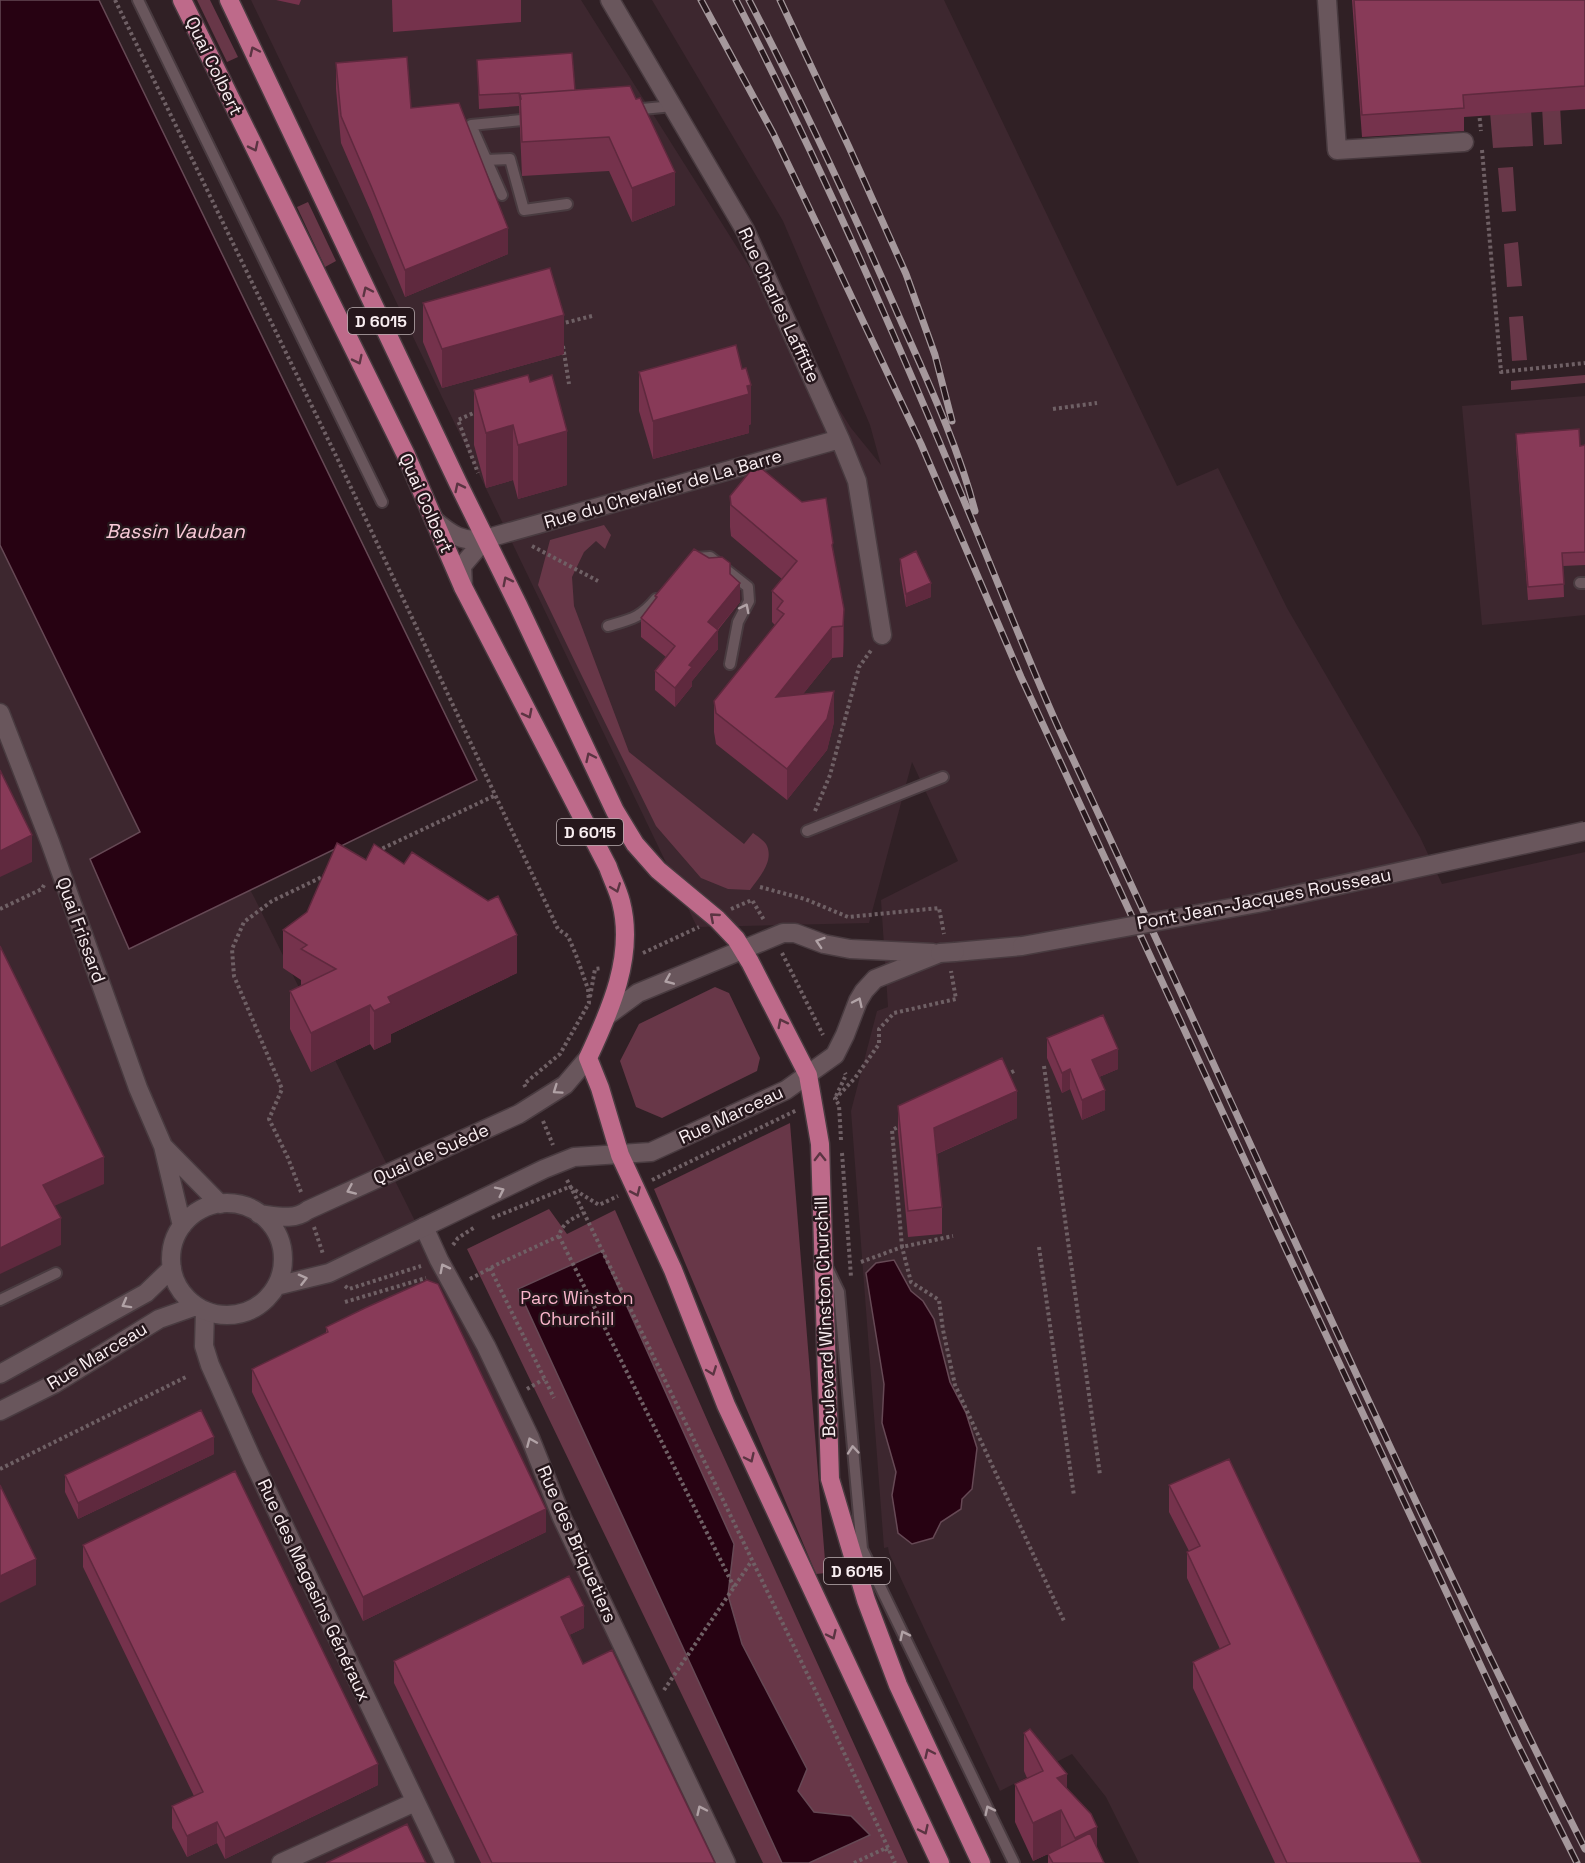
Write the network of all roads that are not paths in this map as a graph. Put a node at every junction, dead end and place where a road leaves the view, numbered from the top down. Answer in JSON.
{"nodes":[{"id":1,"x":138,"y":0,"type":"edge"},
{"id":2,"x":182,"y":0,"type":"edge"},
{"id":3,"x":229,"y":0,"type":"edge"},
{"id":4,"x":610,"y":0,"type":"edge"},
{"id":5,"x":1327,"y":0,"type":"edge"},
{"id":6,"x":673,"y":106,"type":"junction"},
{"id":7,"x":626,"y":110,"type":"edge"},
{"id":8,"x":542,"y":118,"type":"edge"},
{"id":9,"x":1472,"y":140,"type":"road end"},
{"id":10,"x":486,"y":160,"type":"junction"},
{"id":11,"x":501,"y":195,"type":"dead end"},
{"id":12,"x":567,"y":204,"type":"dead end"},
{"id":13,"x":840,"y":439,"type":"junction"},
{"id":14,"x":382,"y":502,"type":"dead end"},
{"id":15,"x":434,"y":520,"type":"junction"},
{"id":16,"x":485,"y":539,"type":"junction"},
{"id":17,"x":685,"y":565,"type":"edge"},
{"id":18,"x":463,"y":587,"type":"junction"},
{"id":19,"x":665,"y":589,"type":"edge"},
{"id":20,"x":608,"y":626,"type":"dead end"},
{"id":21,"x":882,"y":635,"type":"road end"},
{"id":22,"x":730,"y":663,"type":"dead end"},
{"id":23,"x":0,"y":713,"type":"edge"},
{"id":24,"x":943,"y":777,"type":"dead end"},
{"id":25,"x":615,"y":810,"type":"joint"},
{"id":26,"x":807,"y":831,"type":"road end"},
{"id":27,"x":1585,"y":831,"type":"edge"},
{"id":28,"x":742,"y":949,"type":"junction"},
{"id":29,"x":940,"y":953,"type":"junction"},
{"id":30,"x":608,"y":1015,"type":"junction"},
{"id":31,"x":835,"y":1055,"type":"joint"},
{"id":32,"x":588,"y":1058,"type":"junction"},
{"id":33,"x":808,"y":1075,"type":"junction"},
{"id":34,"x":163,"y":1146,"type":"junction"},
{"id":35,"x":620,"y":1155,"type":"junction"},
{"id":36,"x":220,"y":1204,"type":"junction"},
{"id":37,"x":259,"y":1214,"type":"junction"},
{"id":38,"x":182,"y":1226,"type":"junction"},
{"id":39,"x":424,"y":1227,"type":"junction"},
{"id":40,"x":823,"y":1257,"type":"junction"},
{"id":41,"x":172,"y":1268,"type":"junction"},
{"id":42,"x":57,"y":1273,"type":"dead end"},
{"id":43,"x":276,"y":1286,"type":"junction"},
{"id":44,"x":0,"y":1300,"type":"edge"},
{"id":45,"x":201,"y":1309,"type":"junction"},
{"id":46,"x":0,"y":1374,"type":"edge"},
{"id":47,"x":0,"y":1411,"type":"edge"},
{"id":48,"x":415,"y":1802,"type":"junction"},
{"id":49,"x":282,"y":1863,"type":"edge"},
{"id":50,"x":445,"y":1863,"type":"edge"},
{"id":51,"x":726,"y":1863,"type":"edge"},
{"id":52,"x":940,"y":1863,"type":"edge"},
{"id":53,"x":981,"y":1863,"type":"edge"},
{"id":54,"x":1014,"y":1863,"type":"edge"}],
"edges":[{"from":1,"to":14,"type":"lane"},
{"from":2,"to":15,"type":"main road","name":"Quai Colbert","number":"D 6015","one_way":true},
{"from":16,"to":3,"type":"main road","name":"Quai Colbert","number":"D 6015","one_way":true},
{"from":4,"to":6,"type":"street","name":"Rue Charles Laffitte"},
{"from":5,"to":9,"type":"street"},
{"from":6,"to":7,"type":"lane"},
{"from":6,"to":13,"type":"street","name":"Rue Charles Laffitte"},
{"from":8,"to":10,"type":"lane"},
{"from":10,"to":11,"type":"lane"},
{"from":10,"to":12,"type":"lane"},
{"from":13,"to":16,"type":"street","name":"Rue du Chevalier de La Barre"},
{"from":13,"to":21,"type":"street","name":"Rue Charles Laffitte"},
{"from":15,"to":16,"type":"street","name":"Rue du Chevalier de La Barre"},
{"from":15,"to":18,"type":"main road","name":"Quai Colbert","number":"D 6015"},
{"from":16,"to":18,"type":"street"},
{"from":25,"to":16,"type":"main road","name":"Quai Colbert","number":"D 6015","one_way":true},
{"from":22,"to":17,"type":"lane","one_way":true},
{"from":18,"to":30,"type":"main road","name":"Quai Colbert","number":"D 6015","one_way":true},
{"from":19,"to":20,"type":"lane"},
{"from":23,"to":34,"type":"street","name":"Quai Frissard"},
{"from":24,"to":26,"type":"lane"},
{"from":28,"to":25,"type":"main road","name":"Boulevard Winston Churchill","number":"D 6015","one_way":true},
{"from":27,"to":29,"type":"street","name":"Pont Jean-Jacques Rousseau","bridge":true},
{"from":29,"to":28,"type":"street","name":"Pont Jean-Jacques Rousseau","one_way":true},
{"from":28,"to":30,"type":"street","one_way":true},
{"from":33,"to":28,"type":"main road","name":"Boulevard Winston Churchill","number":"D 6015","one_way":true},
{"from":31,"to":29,"type":"street","name":"Pont Jean-Jacques Rousseau","one_way":true},
{"from":30,"to":32,"type":"main road"},
{"from":31,"to":33,"type":"street","name":"Rue Marceau"},
{"from":32,"to":35,"type":"main road","number":"D 6015"},
{"from":32,"to":37,"type":"street","name":"Quai de Suède","one_way":true},
{"from":33,"to":35,"type":"street","name":"Rue Marceau"},
{"from":40,"to":33,"type":"main road","name":"Boulevard Winston Churchill","number":"D 6015","one_way":true},
{"from":34,"to":36,"type":"street","name":"Quai Frissard"},
{"from":34,"to":38,"type":"street","name":"Quai Frissard"},
{"from":39,"to":35,"type":"street","one_way":true},
{"from":35,"to":52,"type":"main road","number":"D 6015","one_way":true},
{"from":36,"to":37,"type":"street"},
{"from":36,"to":38,"type":"street"},
{"from":37,"to":43,"type":"street"},
{"from":38,"to":41,"type":"street"},
{"from":43,"to":39,"type":"street","one_way":true},
{"from":51,"to":39,"type":"street","name":"Rue des Briquetiers","one_way":true},
{"from":53,"to":40,"type":"main road","name":"Boulevard Winston Churchill","number":"D 6015","one_way":true},
{"from":54,"to":40,"type":"lane","one_way":true},
{"from":41,"to":45,"type":"street"},
{"from":41,"to":46,"type":"street","name":"Rue Marceau","one_way":true},
{"from":42,"to":44,"type":"lane"},
{"from":43,"to":45,"type":"street"},
{"from":45,"to":47,"type":"street","name":"Rue Marceau"},
{"from":45,"to":48,"type":"street","name":"Rue des Magasins Généraux"},
{"from":48,"to":49,"type":"street"},
{"from":48,"to":50,"type":"street","name":"Rue des Magasins Généraux"}]}
